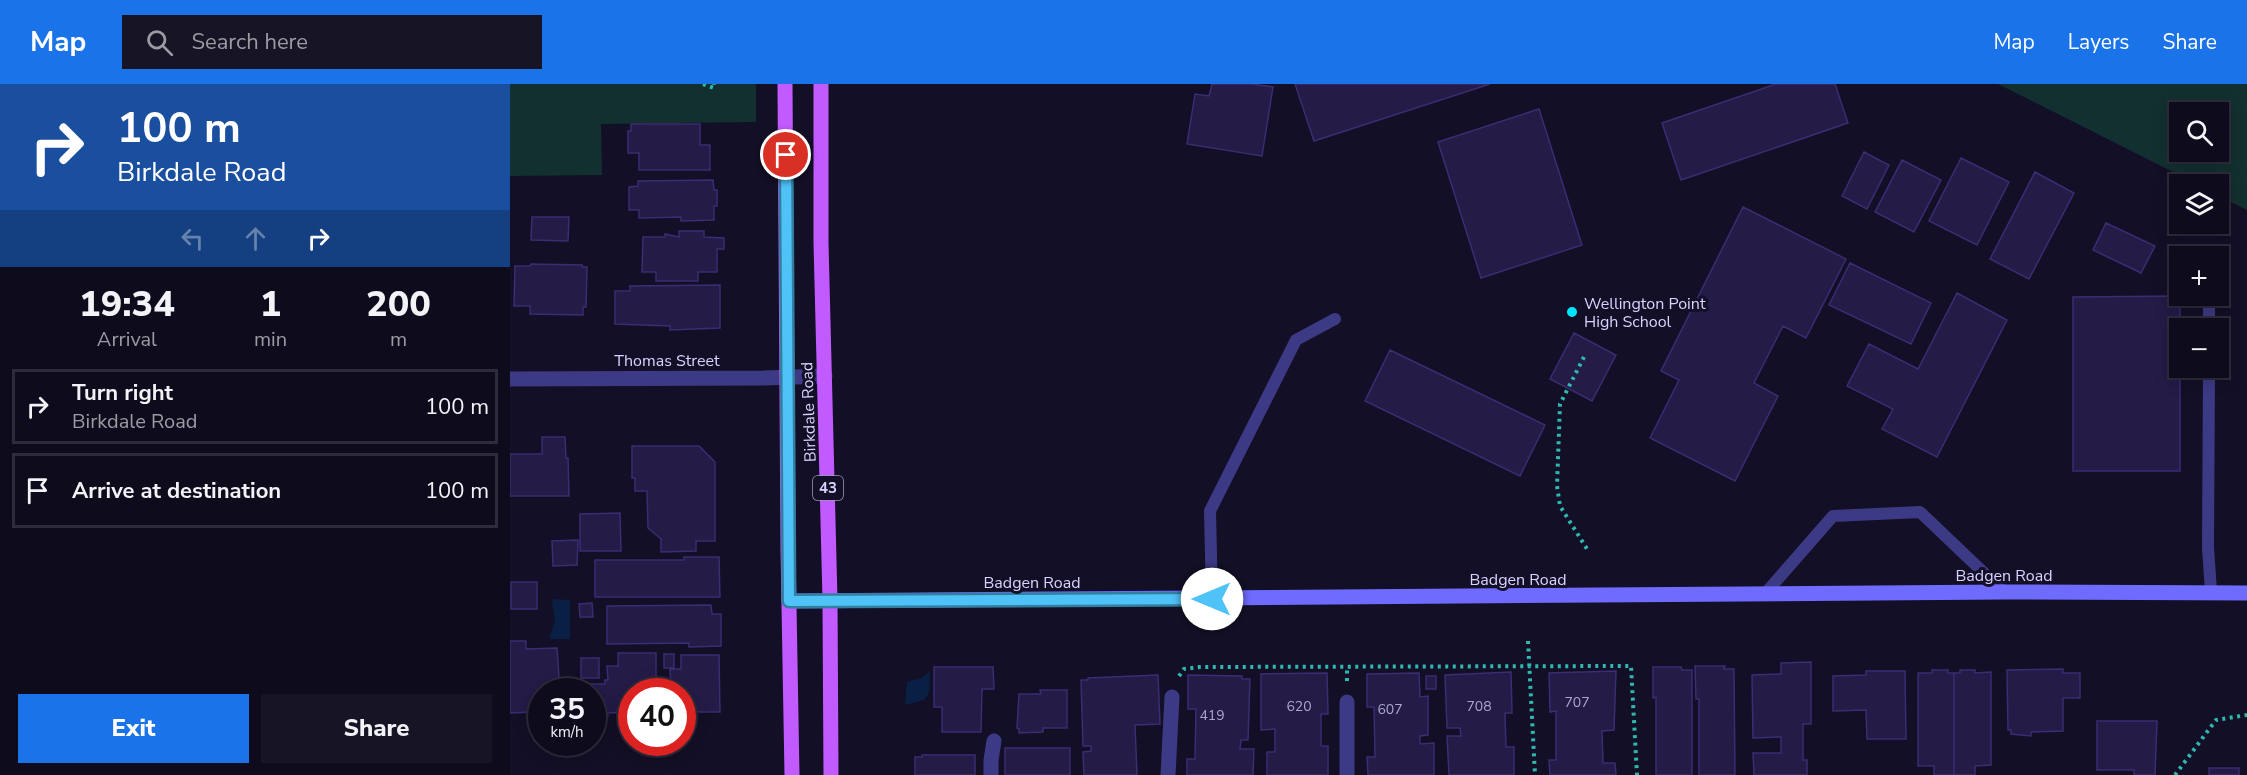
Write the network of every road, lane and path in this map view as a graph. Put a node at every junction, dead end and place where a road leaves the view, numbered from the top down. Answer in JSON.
{"nodes":[{"id":1,"x":703,"y":84,"type":"edge"},
{"id":2,"x":785,"y":84,"type":"edge"},
{"id":3,"x":821,"y":84,"type":"edge"},
{"id":4,"x":714,"y":86,"type":"edge"},
{"id":5,"x":1335,"y":319,"type":"dead end"},
{"id":6,"x":1584,"y":357,"type":"dead end"},
{"id":7,"x":825,"y":376,"type":"junction"},
{"id":8,"x":786,"y":378,"type":"junction"},
{"id":9,"x":2209,"y":378,"type":"edge"},
{"id":10,"x":510,"y":379,"type":"edge"},
{"id":11,"x":1587,"y":549,"type":"dead end"},
{"id":12,"x":2211,"y":591,"type":"junction"},
{"id":13,"x":2004,"y":592,"type":"junction"},
{"id":14,"x":2247,"y":593,"type":"edge"},
{"id":15,"x":1764,"y":595,"type":"junction"},
{"id":16,"x":1212,"y":599,"type":"junction"},
{"id":17,"x":830,"y":600,"type":"junction"},
{"id":18,"x":789,"y":601,"type":"junction"},
{"id":19,"x":1528,"y":641,"type":"dead end"},
{"id":20,"x":1529,"y":666,"type":"junction"},
{"id":21,"x":1172,"y":697,"type":"joint"},
{"id":22,"x":1347,"y":702,"type":"dead end"},
{"id":23,"x":2247,"y":715,"type":"edge"},
{"id":24,"x":994,"y":741,"type":"dead end"},
{"id":25,"x":792,"y":775,"type":"edge"},
{"id":26,"x":831,"y":775,"type":"edge"},
{"id":27,"x":991,"y":775,"type":"edge"},
{"id":28,"x":1168,"y":775,"type":"edge"},
{"id":29,"x":1347,"y":775,"type":"edge"},
{"id":30,"x":1534,"y":775,"type":"edge"},
{"id":31,"x":1637,"y":775,"type":"edge"},
{"id":32,"x":2175,"y":775,"type":"edge"}],
"edges":[{"from":1,"to":4,"type":"path"},
{"from":2,"to":8,"type":"main road","name":"Birkdale Road"},
{"from":3,"to":7,"type":"main road","name":"Birkdale Road","number":"43"},
{"from":5,"to":16,"type":"lane"},
{"from":6,"to":11,"type":"path"},
{"from":7,"to":8,"type":"street","name":"Thomas Street"},
{"from":7,"to":17,"type":"main road","name":"Birkdale Road","number":"43"},
{"from":8,"to":10,"type":"street","name":"Thomas Street"},
{"from":8,"to":18,"type":"main road","name":"Birkdale Road"},
{"from":9,"to":12,"type":"lane"},
{"from":12,"to":13,"type":"street","name":"Badgen Road"},
{"from":12,"to":14,"type":"street","name":"Badgen Road"},
{"from":13,"to":15,"type":"street","name":"Badgen Road"},
{"from":13,"to":15,"type":"lane"},
{"from":15,"to":16,"type":"street","name":"Badgen Road"},
{"from":16,"to":17,"type":"street","name":"Badgen Road"},
{"from":17,"to":18,"type":"street","name":"Badgen Road"},
{"from":17,"to":26,"type":"main road","name":"Birkdale Road","number":"43"},
{"from":18,"to":25,"type":"main road","name":"Birkdale Road"},
{"from":19,"to":20,"type":"path"},
{"from":20,"to":21,"type":"path"},
{"from":20,"to":30,"type":"path"},
{"from":20,"to":31,"type":"path"},
{"from":21,"to":28,"type":"street"},
{"from":22,"to":29,"type":"street"},
{"from":23,"to":32,"type":"path"},
{"from":24,"to":27,"type":"street"}]}
